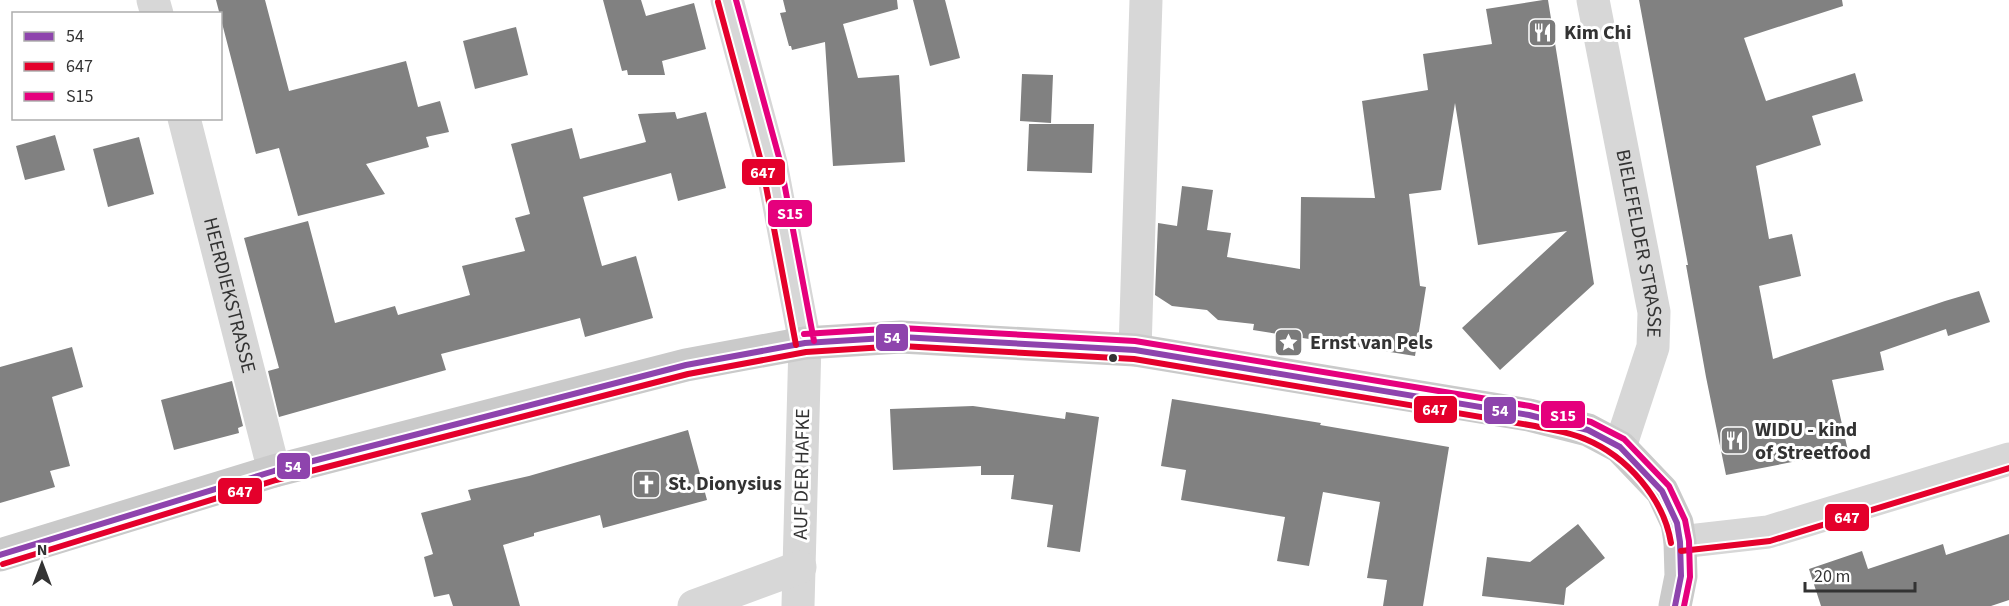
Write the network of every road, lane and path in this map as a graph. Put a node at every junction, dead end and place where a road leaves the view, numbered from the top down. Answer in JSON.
{"nodes":[{"id":1,"x":728,"y":0,"type":"edge"},
{"id":2,"x":1146,"y":0,"type":"edge"},
{"id":3,"x":1593,"y":0,"type":"edge"},
{"id":4,"x":185,"y":120,"type":"edge"},
{"id":5,"x":805,"y":343,"type":"junction"},
{"id":6,"x":1135,"y":350,"type":"junction"},
{"id":7,"x":1620,"y":447,"type":"junction"},
{"id":8,"x":2009,"y":459,"type":"edge"},
{"id":9,"x":274,"y":471,"type":"junction"},
{"id":10,"x":1680,"y":542,"type":"junction"},
{"id":11,"x":0,"y":555,"type":"edge"},
{"id":12,"x":800,"y":567,"type":"junction"},
{"id":13,"x":694,"y":606,"type":"edge"},
{"id":14,"x":798,"y":606,"type":"edge"},
{"id":15,"x":1675,"y":606,"type":"edge"}],
"edges":[{"from":1,"to":5,"type":"street","name":"AUF DER HAFKE"},
{"from":2,"to":6,"type":"street"},
{"from":3,"to":7,"type":"street","name":"BIELEFELDER STRASSE"},
{"from":4,"to":9,"type":"street","name":"HEERDIEKSTRASSE"},
{"from":5,"to":6,"type":"main road"},
{"from":5,"to":9,"type":"main road"},
{"from":5,"to":12,"type":"street","name":"AUF DER HAFKE"},
{"from":6,"to":7,"type":"main road"},
{"from":7,"to":10,"type":"main road"},
{"from":8,"to":10,"type":"street"},
{"from":9,"to":11,"type":"main road"},
{"from":10,"to":15,"type":"main road"},
{"from":12,"to":13,"type":"street"},
{"from":12,"to":14,"type":"street","name":"AUF DER HAFKE"}]}
